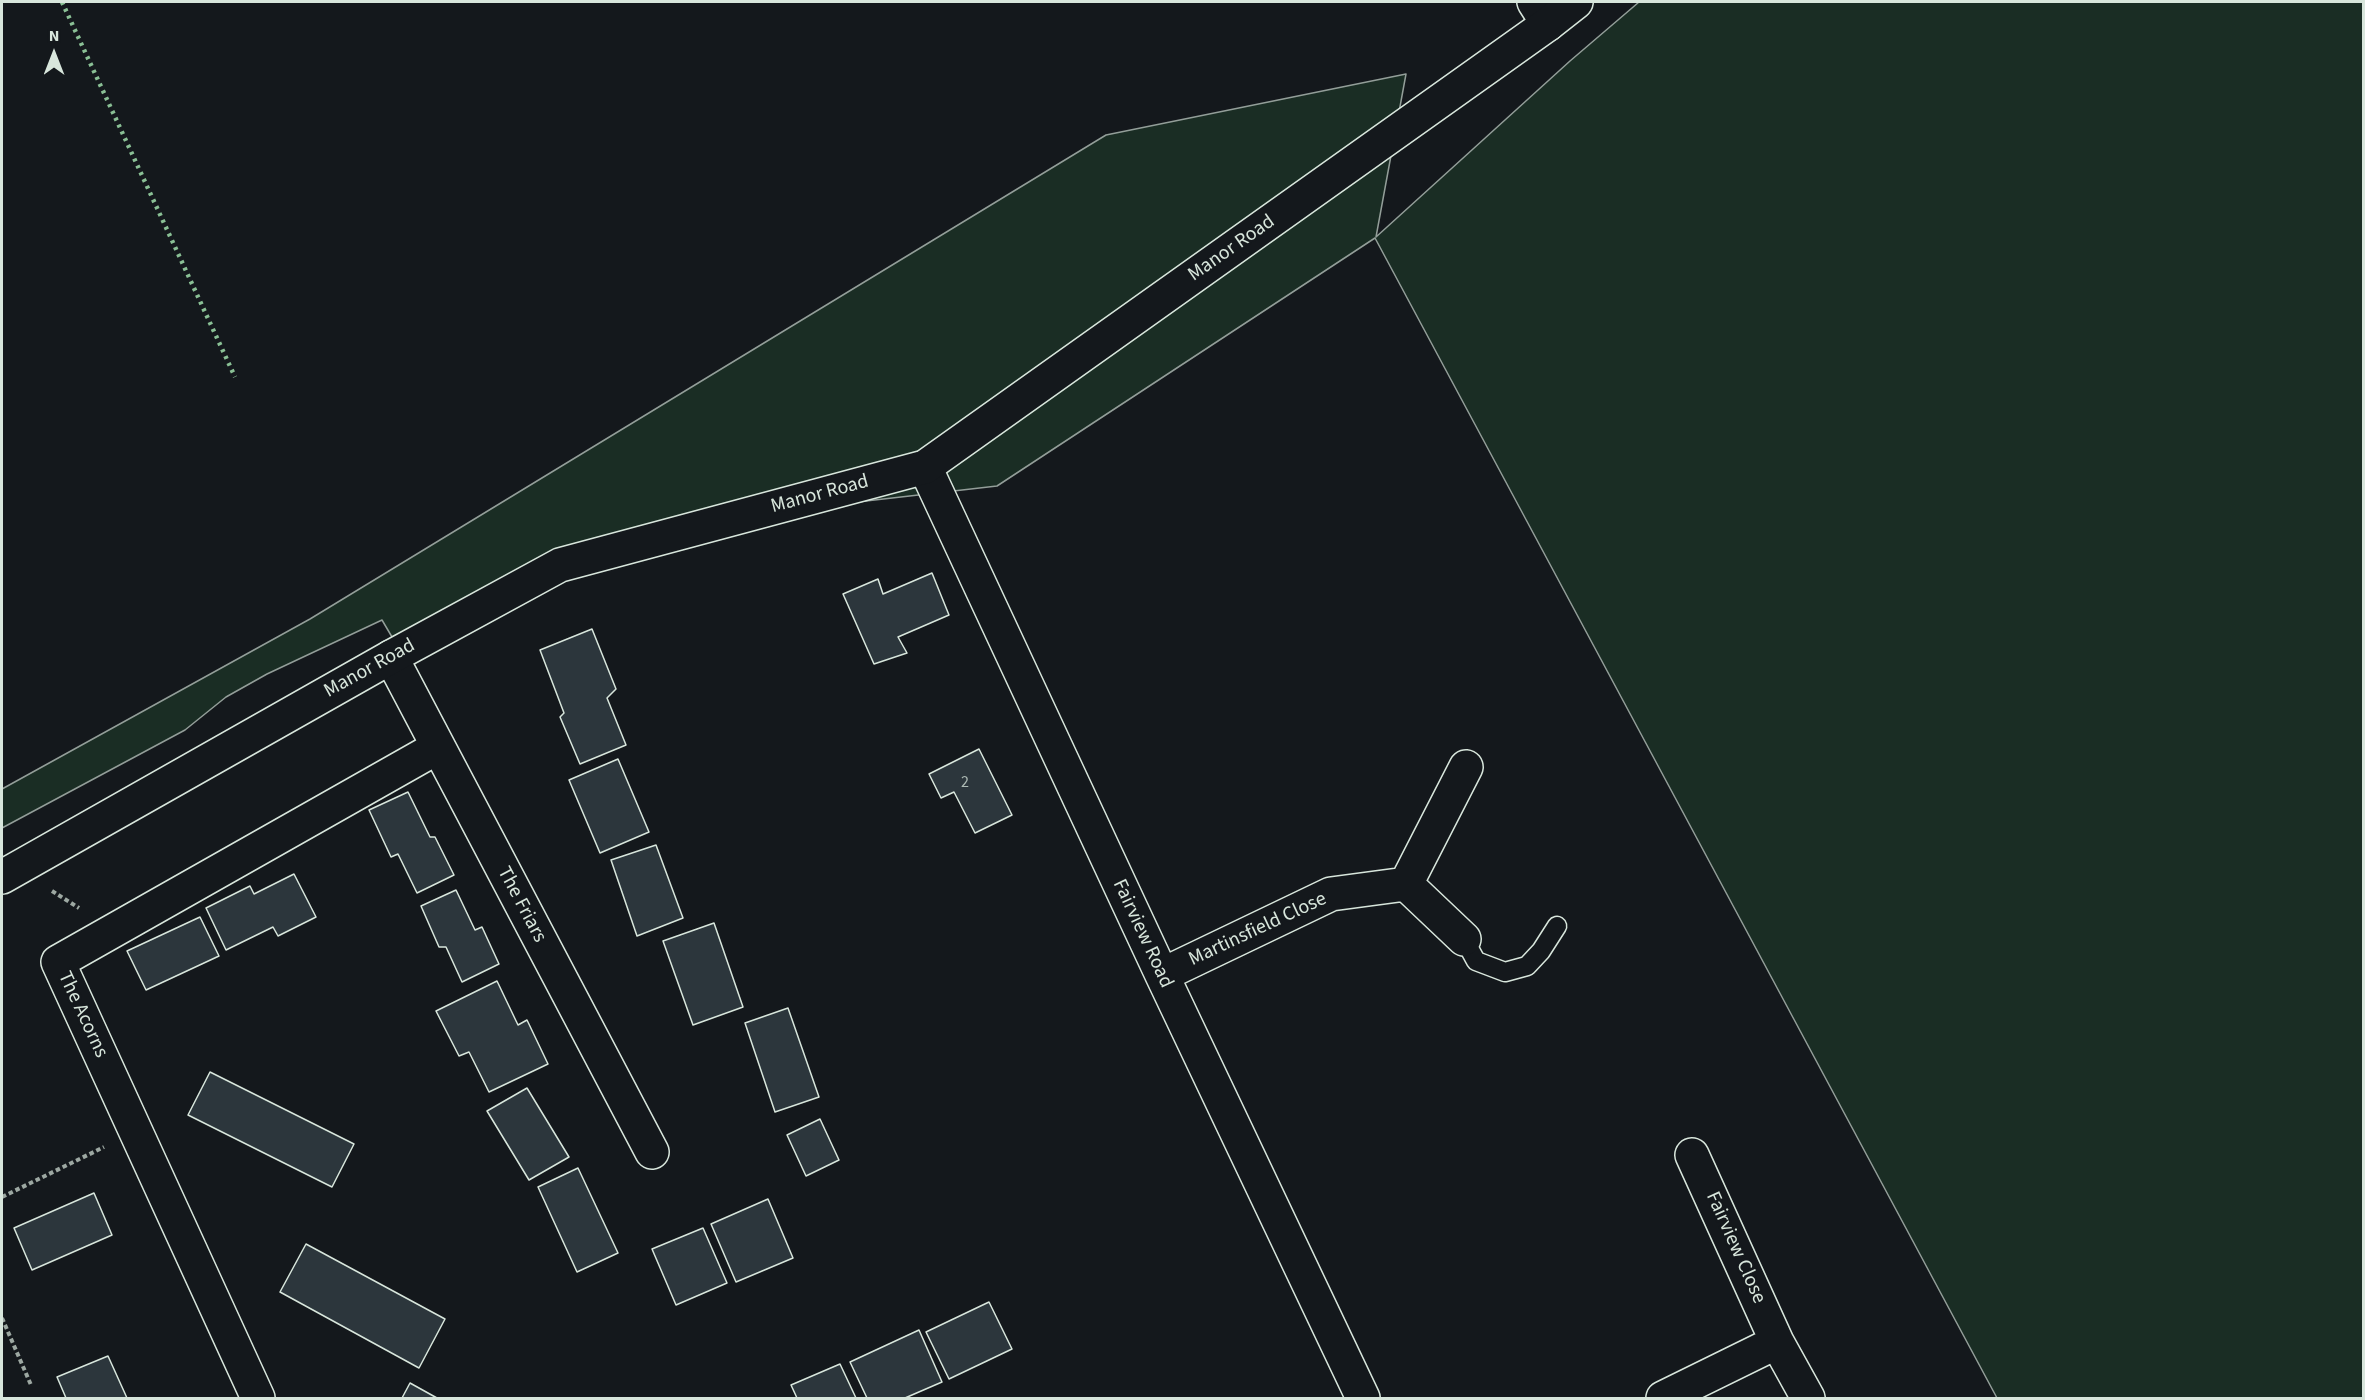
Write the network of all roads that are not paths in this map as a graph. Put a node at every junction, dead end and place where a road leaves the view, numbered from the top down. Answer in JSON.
{"nodes":[{"id":1,"x":1576,"y":2,"type":"edge"},
{"id":2,"x":1541,"y":13,"type":"edge"},
{"id":3,"x":925,"y":467,"type":"junction"},
{"id":4,"x":391,"y":657,"type":"junction"},
{"id":5,"x":438,"y":747,"type":"junction"},
{"id":6,"x":1466,"y":767,"type":"dead end"},
{"id":7,"x":9,"y":873,"type":"edge"},
{"id":8,"x":1406,"y":884,"type":"junction"},
{"id":9,"x":1557,"y":926,"type":"dead end"},
{"id":10,"x":1464,"y":939,"type":"joint"},
{"id":11,"x":1162,"y":975,"type":"junction"},
{"id":12,"x":652,"y":1152,"type":"dead end"},
{"id":13,"x":1692,"y":1155,"type":"dead end"},
{"id":14,"x":1777,"y":1342,"type":"junction"},
{"id":15,"x":258,"y":1398,"type":"edge"},
{"id":16,"x":1363,"y":1398,"type":"edge"},
{"id":17,"x":1663,"y":1398,"type":"edge"},
{"id":18,"x":1808,"y":1398,"type":"edge"}],
"edges":[{"from":1,"to":2,"type":"street","name":"Manor Road"},
{"from":2,"to":3,"type":"street","name":"Manor Road"},
{"from":3,"to":4,"type":"street","name":"Manor Road"},
{"from":3,"to":11,"type":"street","name":"Fairview Road"},
{"from":4,"to":5,"type":"street","name":"The Friars"},
{"from":4,"to":7,"type":"street","name":"Manor Road"},
{"from":5,"to":12,"type":"street","name":"The Friars"},
{"from":5,"to":15,"type":"street","name":"The Acorns"},
{"from":6,"to":8,"type":"street"},
{"from":8,"to":10,"type":"street"},
{"from":8,"to":11,"type":"street","name":"Martinsfield Close"},
{"from":9,"to":10,"type":"lane"},
{"from":11,"to":16,"type":"street","name":"Fairview Road"},
{"from":13,"to":14,"type":"street","name":"Fairview Close"},
{"from":14,"to":17,"type":"street"},
{"from":14,"to":18,"type":"street","name":"Fairview Close"}]}
